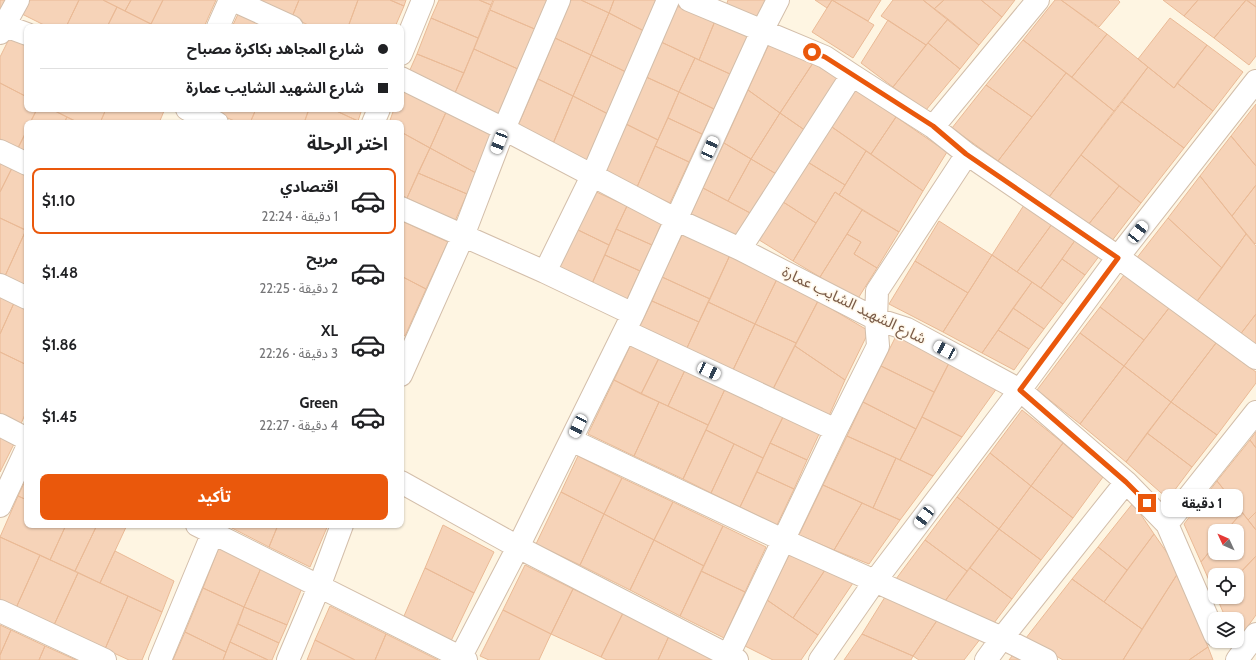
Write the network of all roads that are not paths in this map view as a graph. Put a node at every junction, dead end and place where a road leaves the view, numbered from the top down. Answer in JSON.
{"nodes":[{"id":1,"x":18,"y":0,"type":"edge"},
{"id":2,"x":230,"y":0,"type":"edge"},
{"id":3,"x":234,"y":0,"type":"edge"},
{"id":4,"x":423,"y":0,"type":"edge"},
{"id":5,"x":559,"y":0,"type":"edge"},
{"id":6,"x":668,"y":0,"type":"edge"},
{"id":7,"x":689,"y":0,"type":"edge"},
{"id":8,"x":778,"y":0,"type":"edge"},
{"id":9,"x":1038,"y":0,"type":"edge"},
{"id":10,"x":219,"y":24,"type":"edge"},
{"id":11,"x":286,"y":24,"type":"edge"},
{"id":12,"x":1,"y":28,"type":"edge"},
{"id":13,"x":762,"y":31,"type":"junction"},
{"id":14,"x":24,"y":33,"type":"edge"},
{"id":15,"x":404,"y":47,"type":"edge"},
{"id":16,"x":852,"y":74,"type":"junction"},
{"id":17,"x":404,"y":79,"type":"edge"},
{"id":18,"x":1256,"y":81,"type":"edge"},
{"id":19,"x":193,"y":112,"type":"edge"},
{"id":20,"x":211,"y":120,"type":"edge"},
{"id":21,"x":933,"y":126,"type":"junction"},
{"id":22,"x":504,"y":129,"type":"junction"},
{"id":23,"x":0,"y":151,"type":"edge"},
{"id":24,"x":966,"y":154,"type":"junction"},
{"id":25,"x":24,"y":163,"type":"edge"},
{"id":26,"x":592,"y":176,"type":"junction"},
{"id":27,"x":404,"y":209,"type":"edge"},
{"id":28,"x":677,"y":220,"type":"junction"},
{"id":29,"x":463,"y":236,"type":"junction"},
{"id":30,"x":740,"y":249,"type":"junction"},
{"id":31,"x":1118,"y":258,"type":"junction"},
{"id":32,"x":545,"y":272,"type":"junction"},
{"id":33,"x":0,"y":286,"type":"edge"},
{"id":34,"x":24,"y":297,"type":"edge"},
{"id":35,"x":876,"y":319,"type":"junction"},
{"id":36,"x":629,"y":323,"type":"junction"},
{"id":37,"x":406,"y":350,"type":"edge"},
{"id":38,"x":1256,"y":358,"type":"edge"},
{"id":39,"x":404,"y":360,"type":"edge"},
{"id":40,"x":1020,"y":390,"type":"junction"},
{"id":41,"x":1256,"y":412,"type":"edge"},
{"id":42,"x":0,"y":425,"type":"edge"},
{"id":43,"x":836,"y":430,"type":"junction"},
{"id":44,"x":24,"y":437,"type":"edge"},
{"id":45,"x":571,"y":440,"type":"junction"},
{"id":46,"x":24,"y":454,"type":"edge"},
{"id":47,"x":1126,"y":482,"type":"junction"},
{"id":48,"x":404,"y":484,"type":"edge"},
{"id":49,"x":0,"y":506,"type":"edge"},
{"id":50,"x":1167,"y":524,"type":"junction"},
{"id":51,"x":209,"y":528,"type":"edge"},
{"id":52,"x":341,"y":528,"type":"edge"},
{"id":53,"x":784,"y":540,"type":"junction"},
{"id":54,"x":518,"y":547,"type":"junction"},
{"id":55,"x":875,"y":581,"type":"junction"},
{"id":56,"x":319,"y":587,"type":"junction"},
{"id":57,"x":0,"y":611,"type":"edge"},
{"id":58,"x":1208,"y":619,"type":"edge"},
{"id":59,"x":1256,"y":634,"type":"edge"},
{"id":60,"x":1002,"y":638,"type":"junction"},
{"id":61,"x":1221,"y":648,"type":"edge"},
{"id":62,"x":462,"y":659,"type":"edge"},
{"id":63,"x":730,"y":659,"type":"edge"},
{"id":64,"x":106,"y":660,"type":"edge"},
{"id":65,"x":160,"y":660,"type":"edge"},
{"id":66,"x":288,"y":660,"type":"edge"},
{"id":67,"x":820,"y":660,"type":"edge"},
{"id":68,"x":986,"y":660,"type":"edge"},
{"id":69,"x":1046,"y":660,"type":"edge"},
{"id":70,"x":1226,"y":660,"type":"edge"},
{"id":71,"x":1237,"y":660,"type":"edge"}],
"edges":[{"from":1,"to":12,"type":"street"},
{"from":2,"to":10,"type":"street"},
{"from":3,"to":11,"type":"street"},
{"from":4,"to":15,"type":"street"},
{"from":5,"to":22,"type":"street"},
{"from":6,"to":26,"type":"street"},
{"from":7,"to":13,"type":"street"},
{"from":8,"to":13,"type":"street"},
{"from":9,"to":21,"type":"street"},
{"from":12,"to":14,"type":"street"},
{"from":13,"to":16,"type":"street"},
{"from":13,"to":28,"type":"street"},
{"from":16,"to":21,"type":"street"},
{"from":16,"to":30,"type":"street"},
{"from":17,"to":22,"type":"street","name":"شارع الشهيد الشايب عمارة"},
{"from":18,"to":31,"type":"street"},
{"from":19,"to":20,"type":"street"},
{"from":21,"to":24,"type":"street"},
{"from":22,"to":26,"type":"street","name":"شارع الشهيد الشايب عمارة"},
{"from":22,"to":29,"type":"street"},
{"from":23,"to":25,"type":"street"},
{"from":24,"to":31,"type":"street"},
{"from":24,"to":35,"type":"street"},
{"from":26,"to":28,"type":"street","name":"شارع الشهيد الشايب عمارة"},
{"from":26,"to":32,"type":"street"},
{"from":27,"to":29,"type":"street"},
{"from":28,"to":30,"type":"street","name":"شارع الشهيد الشايب عمارة"},
{"from":28,"to":36,"type":"street"},
{"from":29,"to":32,"type":"street"},
{"from":29,"to":37,"type":"street"},
{"from":30,"to":35,"type":"street","name":"شارع الشهيد الشايب عمارة"},
{"from":31,"to":38,"type":"street"},
{"from":31,"to":40,"type":"street"},
{"from":32,"to":36,"type":"street"},
{"from":33,"to":34,"type":"street"},
{"from":35,"to":40,"type":"street","name":"شارع الشهيد الشايب عمارة"},
{"from":35,"to":43,"type":"street"},
{"from":36,"to":43,"type":"street"},
{"from":36,"to":45,"type":"street"},
{"from":37,"to":39,"type":"street"},
{"from":40,"to":47,"type":"street","name":"شارع الشهيد الشايب عمارة"},
{"from":40,"to":55,"type":"street"},
{"from":41,"to":50,"type":"street"},
{"from":42,"to":44,"type":"street"},
{"from":43,"to":53,"type":"street"},
{"from":45,"to":53,"type":"street"},
{"from":45,"to":54,"type":"street"},
{"from":46,"to":49,"type":"street"},
{"from":47,"to":50,"type":"street","name":"شارع الشهيد الشايب عمارة"},
{"from":47,"to":60,"type":"street"},
{"from":48,"to":54,"type":"street"},
{"from":50,"to":58,"type":"street","name":"شارع الشهيد الشايب عمارة"},
{"from":51,"to":56,"type":"street"},
{"from":51,"to":65,"type":"street"},
{"from":52,"to":56,"type":"street"},
{"from":53,"to":55,"type":"street"},
{"from":53,"to":63,"type":"street"},
{"from":54,"to":62,"type":"street"},
{"from":54,"to":63,"type":"street"},
{"from":55,"to":60,"type":"street"},
{"from":55,"to":67,"type":"street"},
{"from":56,"to":62,"type":"street"},
{"from":56,"to":66,"type":"street"},
{"from":57,"to":64,"type":"street"},
{"from":59,"to":71,"type":"street"},
{"from":60,"to":68,"type":"street"},
{"from":60,"to":69,"type":"street"},
{"from":61,"to":70,"type":"street"}]}
